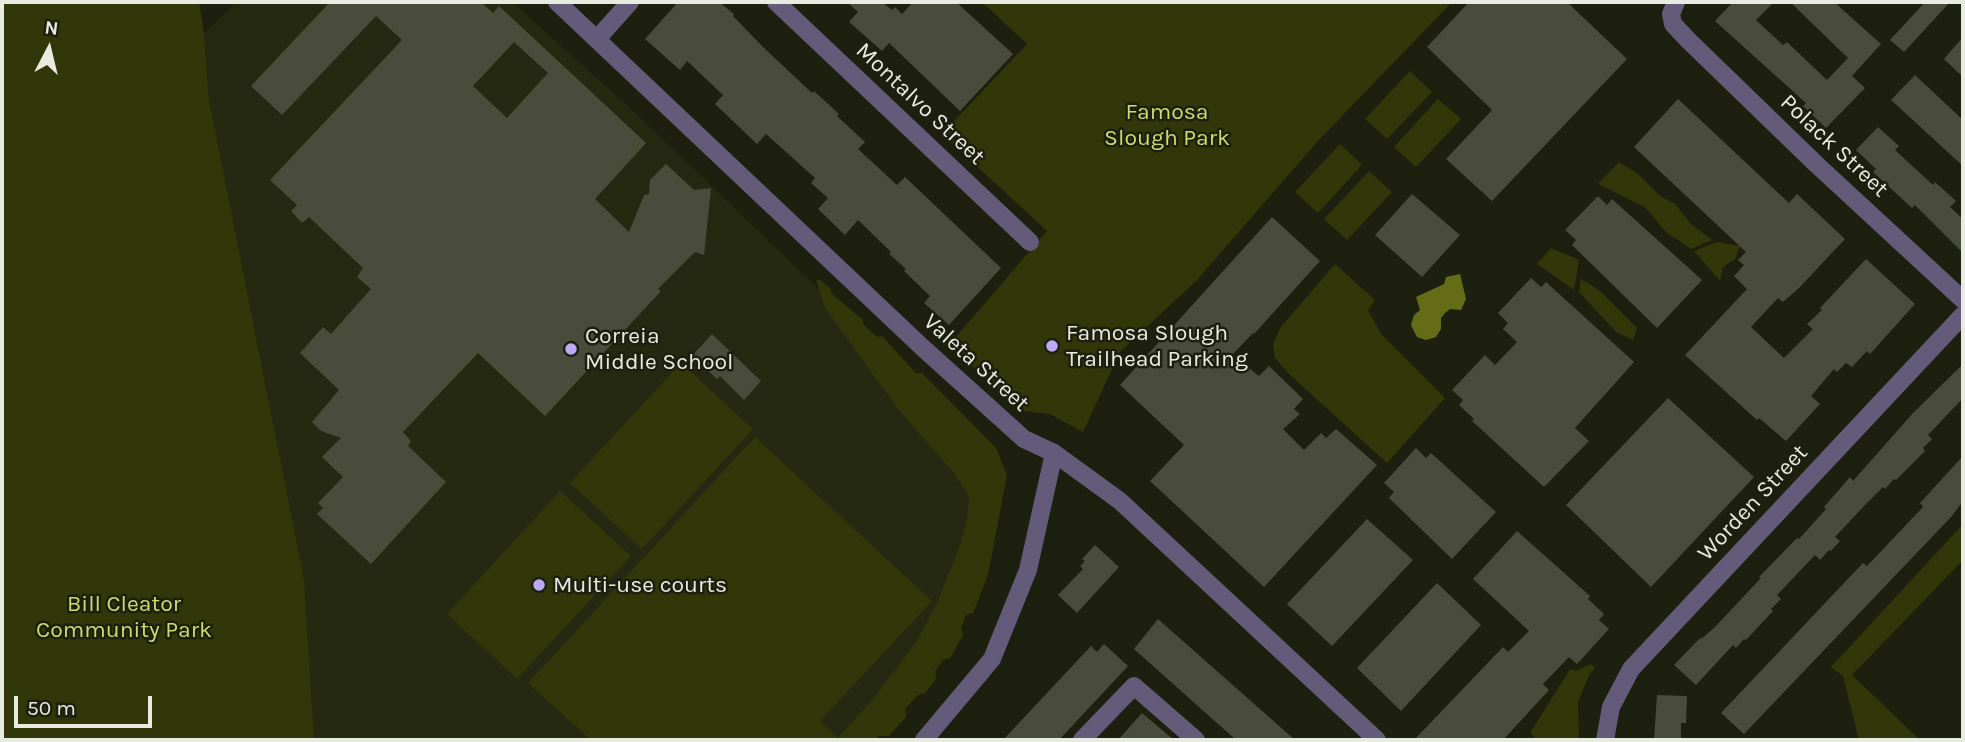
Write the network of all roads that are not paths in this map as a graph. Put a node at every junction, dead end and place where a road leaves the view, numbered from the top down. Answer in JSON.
{"nodes":[{"id":1,"x":557,"y":2,"type":"edge"},
{"id":2,"x":630,"y":2,"type":"edge"},
{"id":3,"x":776,"y":2,"type":"edge"},
{"id":4,"x":1676,"y":2,"type":"edge"},
{"id":5,"x":597,"y":39,"type":"junction"},
{"id":6,"x":1030,"y":242,"type":"dead end"},
{"id":7,"x":1963,"y":300,"type":"edge"},
{"id":8,"x":1963,"y":315,"type":"edge"},
{"id":9,"x":1054,"y":453,"type":"junction"},
{"id":10,"x":924,"y":740,"type":"edge"},
{"id":11,"x":1082,"y":740,"type":"edge"},
{"id":12,"x":1196,"y":740,"type":"edge"},
{"id":13,"x":1377,"y":740,"type":"edge"},
{"id":14,"x":1605,"y":740,"type":"edge"}],
"edges":[{"from":1,"to":5,"type":"street","name":"Valeta Street"},
{"from":2,"to":5,"type":"street"},
{"from":3,"to":6,"type":"street","name":"Montalvo Street"},
{"from":4,"to":7,"type":"street","name":"Polack Street"},
{"from":5,"to":9,"type":"street","name":"Valeta Street"},
{"from":8,"to":14,"type":"street","name":"Worden Street"},
{"from":9,"to":10,"type":"street"},
{"from":9,"to":13,"type":"street","name":"Valeta Street"},
{"from":11,"to":12,"type":"street"}]}
